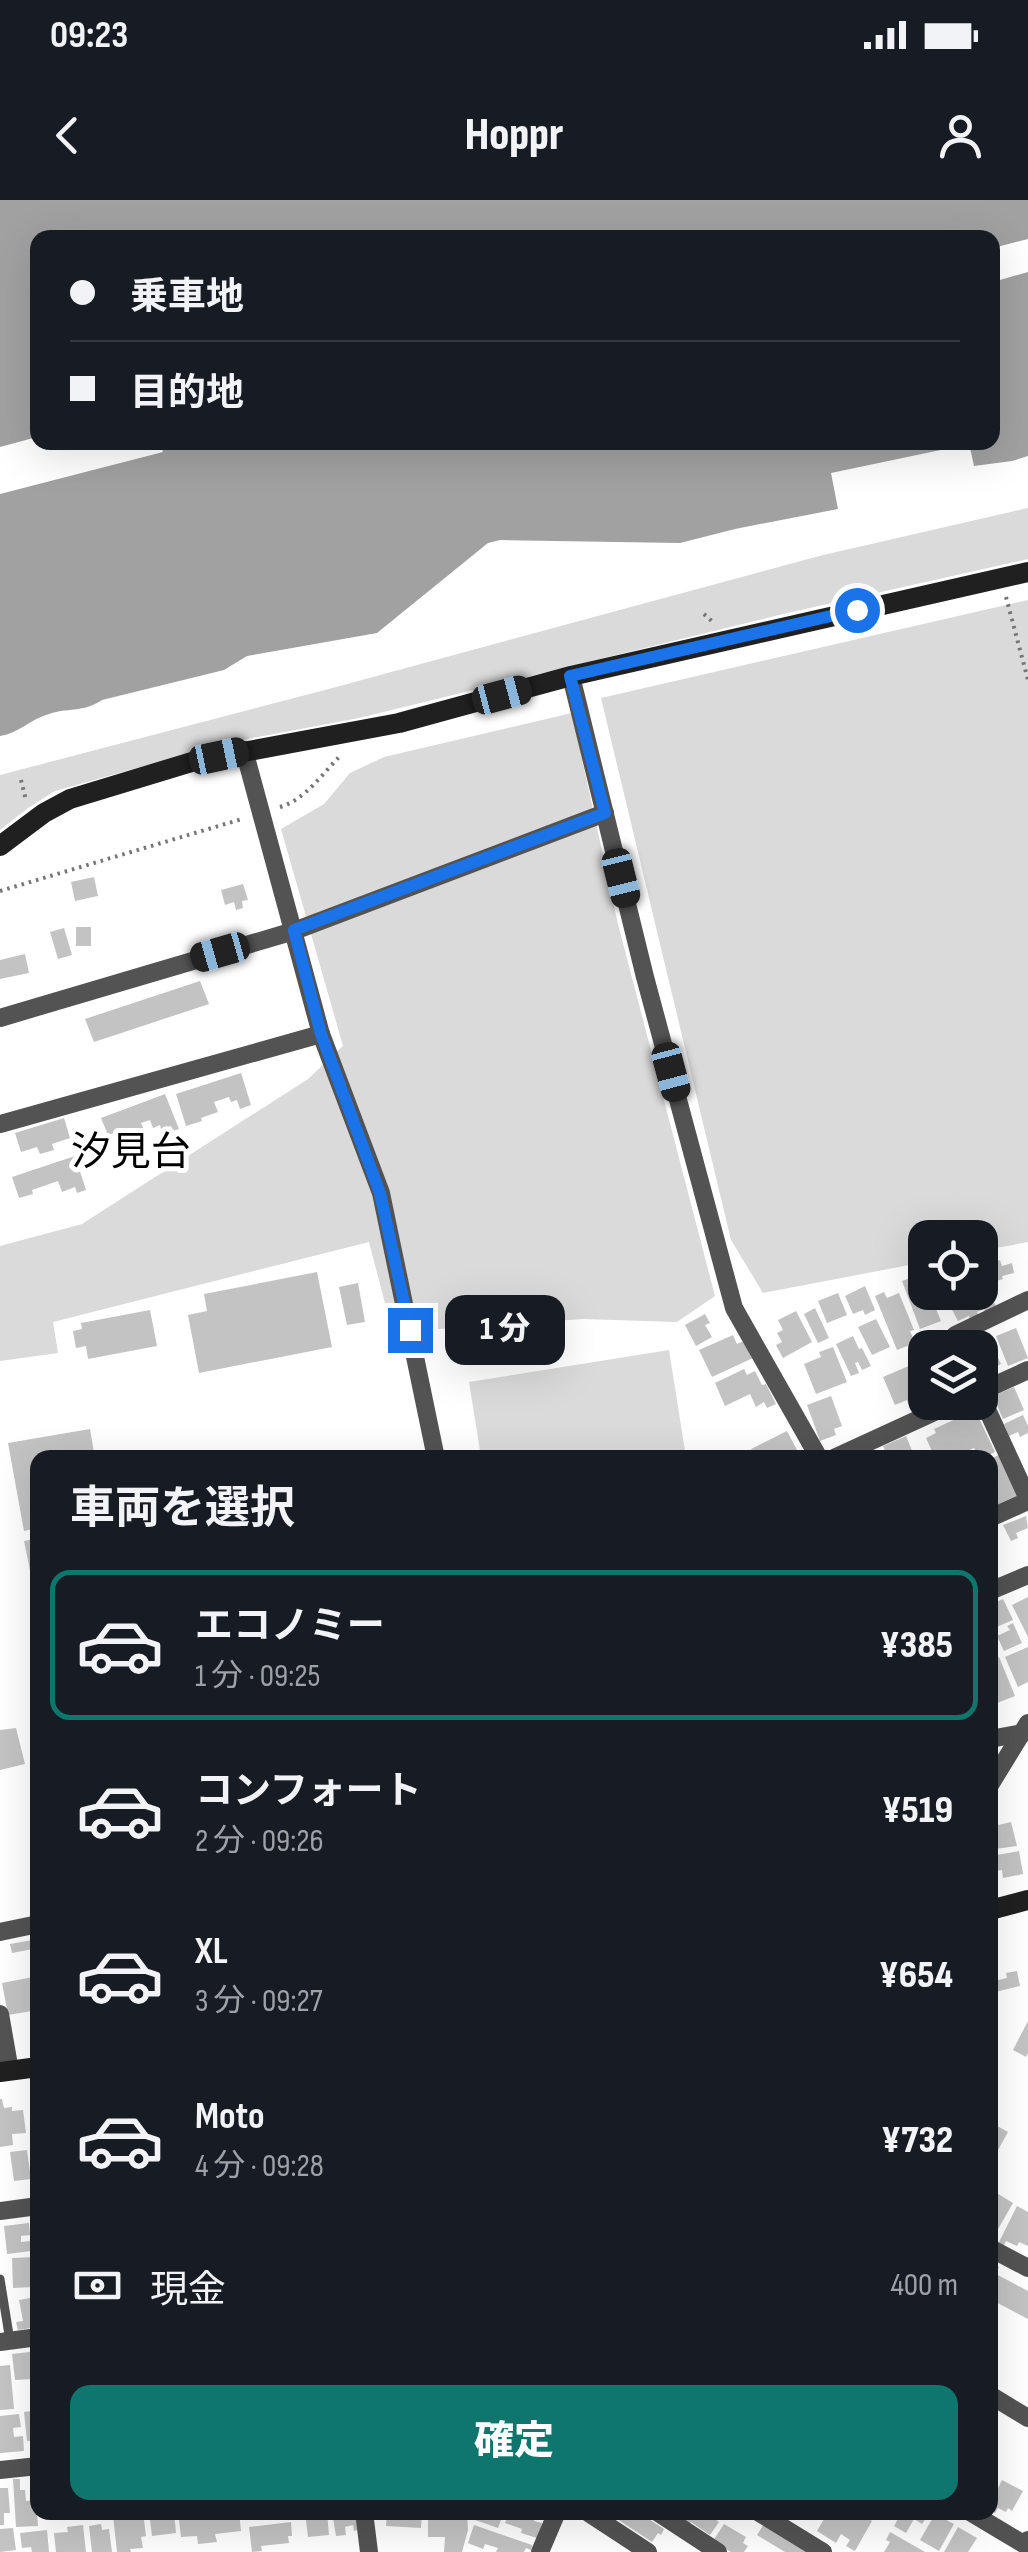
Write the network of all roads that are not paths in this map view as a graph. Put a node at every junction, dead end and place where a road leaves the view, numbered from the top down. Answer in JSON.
{"nodes":[{"id":1,"x":1028,"y":572,"type":"edge"},
{"id":2,"x":570,"y":676,"type":"junction"},
{"id":3,"x":244,"y":750,"type":"junction"},
{"id":4,"x":605,"y":813,"type":"junction"},
{"id":5,"x":0,"y":846,"type":"edge"},
{"id":6,"x":294,"y":930,"type":"junction"},
{"id":7,"x":0,"y":1018,"type":"edge"},
{"id":8,"x":321,"y":1034,"type":"junction"},
{"id":9,"x":0,"y":1124,"type":"edge"},
{"id":10,"x":1028,"y":1300,"type":"edge"},
{"id":11,"x":965,"y":1330,"type":"edge"},
{"id":12,"x":1028,"y":1370,"type":"edge"},
{"id":13,"x":998,"y":1384,"type":"edge"},
{"id":14,"x":917,"y":1420,"type":"edge"},
{"id":15,"x":992,"y":1420,"type":"edge"},
{"id":16,"x":434,"y":1450,"type":"edge"},
{"id":17,"x":814,"y":1450,"type":"edge"},
{"id":18,"x":851,"y":1450,"type":"edge"},
{"id":19,"x":1028,"y":1500,"type":"edge"},
{"id":20,"x":998,"y":1514,"type":"edge"},
{"id":21,"x":1028,"y":1575,"type":"edge"},
{"id":22,"x":998,"y":1588,"type":"edge"},
{"id":23,"x":1026,"y":1729,"type":"edge"},
{"id":24,"x":998,"y":1737,"type":"edge"},
{"id":25,"x":998,"y":1773,"type":"edge"},
{"id":26,"x":1028,"y":1900,"type":"edge"},
{"id":27,"x":998,"y":1908,"type":"edge"},
{"id":28,"x":30,"y":1926,"type":"edge"},
{"id":29,"x":0,"y":1932,"type":"edge"},
{"id":30,"x":0,"y":2014,"type":"edge"},
{"id":31,"x":30,"y":2068,"type":"edge"},
{"id":32,"x":5,"y":2071,"type":"edge"},
{"id":33,"x":30,"y":2207,"type":"edge"},
{"id":34,"x":0,"y":2211,"type":"edge"},
{"id":35,"x":998,"y":2252,"type":"edge"},
{"id":36,"x":1028,"y":2268,"type":"edge"},
{"id":37,"x":0,"y":2280,"type":"edge"},
{"id":38,"x":30,"y":2339,"type":"edge"},
{"id":39,"x":5,"y":2342,"type":"edge"},
{"id":40,"x":998,"y":2400,"type":"edge"},
{"id":41,"x":1028,"y":2418,"type":"edge"},
{"id":42,"x":30,"y":2467,"type":"edge"},
{"id":43,"x":0,"y":2470,"type":"edge"},
{"id":44,"x":365,"y":2520,"type":"edge"},
{"id":45,"x":554,"y":2520,"type":"edge"},
{"id":46,"x":599,"y":2520,"type":"edge"},
{"id":47,"x":669,"y":2520,"type":"edge"},
{"id":48,"x":771,"y":2520,"type":"edge"},
{"id":49,"x":984,"y":2520,"type":"edge"},
{"id":50,"x":1028,"y":2540,"type":"edge"},
{"id":51,"x":369,"y":2552,"type":"edge"},
{"id":52,"x":540,"y":2552,"type":"edge"},
{"id":53,"x":648,"y":2552,"type":"edge"},
{"id":54,"x":718,"y":2552,"type":"edge"},
{"id":55,"x":824,"y":2552,"type":"edge"}],
"edges":[{"from":1,"to":2,"type":"street"},
{"from":2,"to":3,"type":"street"},
{"from":2,"to":4,"type":"street"},
{"from":3,"to":5,"type":"street"},
{"from":3,"to":6,"type":"street"},
{"from":4,"to":6,"type":"street"},
{"from":4,"to":17,"type":"street"},
{"from":6,"to":7,"type":"street"},
{"from":6,"to":8,"type":"street"},
{"from":8,"to":9,"type":"street"},
{"from":8,"to":16,"type":"street"},
{"from":10,"to":11,"type":"street"},
{"from":12,"to":13,"type":"street"},
{"from":14,"to":18,"type":"street"},
{"from":15,"to":19,"type":"street"},
{"from":19,"to":20,"type":"street"},
{"from":21,"to":22,"type":"street"},
{"from":23,"to":24,"type":"street"},
{"from":23,"to":25,"type":"street"},
{"from":26,"to":27,"type":"street"},
{"from":28,"to":29,"type":"street"},
{"from":30,"to":32,"type":"street"},
{"from":31,"to":32,"type":"street"},
{"from":33,"to":34,"type":"street"},
{"from":35,"to":36,"type":"street"},
{"from":37,"to":39,"type":"lane"},
{"from":38,"to":39,"type":"street"},
{"from":40,"to":41,"type":"street"},
{"from":42,"to":43,"type":"street"},
{"from":44,"to":51,"type":"street"},
{"from":45,"to":52,"type":"street"},
{"from":46,"to":53,"type":"street"},
{"from":47,"to":54,"type":"street"},
{"from":48,"to":55,"type":"street"},
{"from":49,"to":50,"type":"street"}]}
